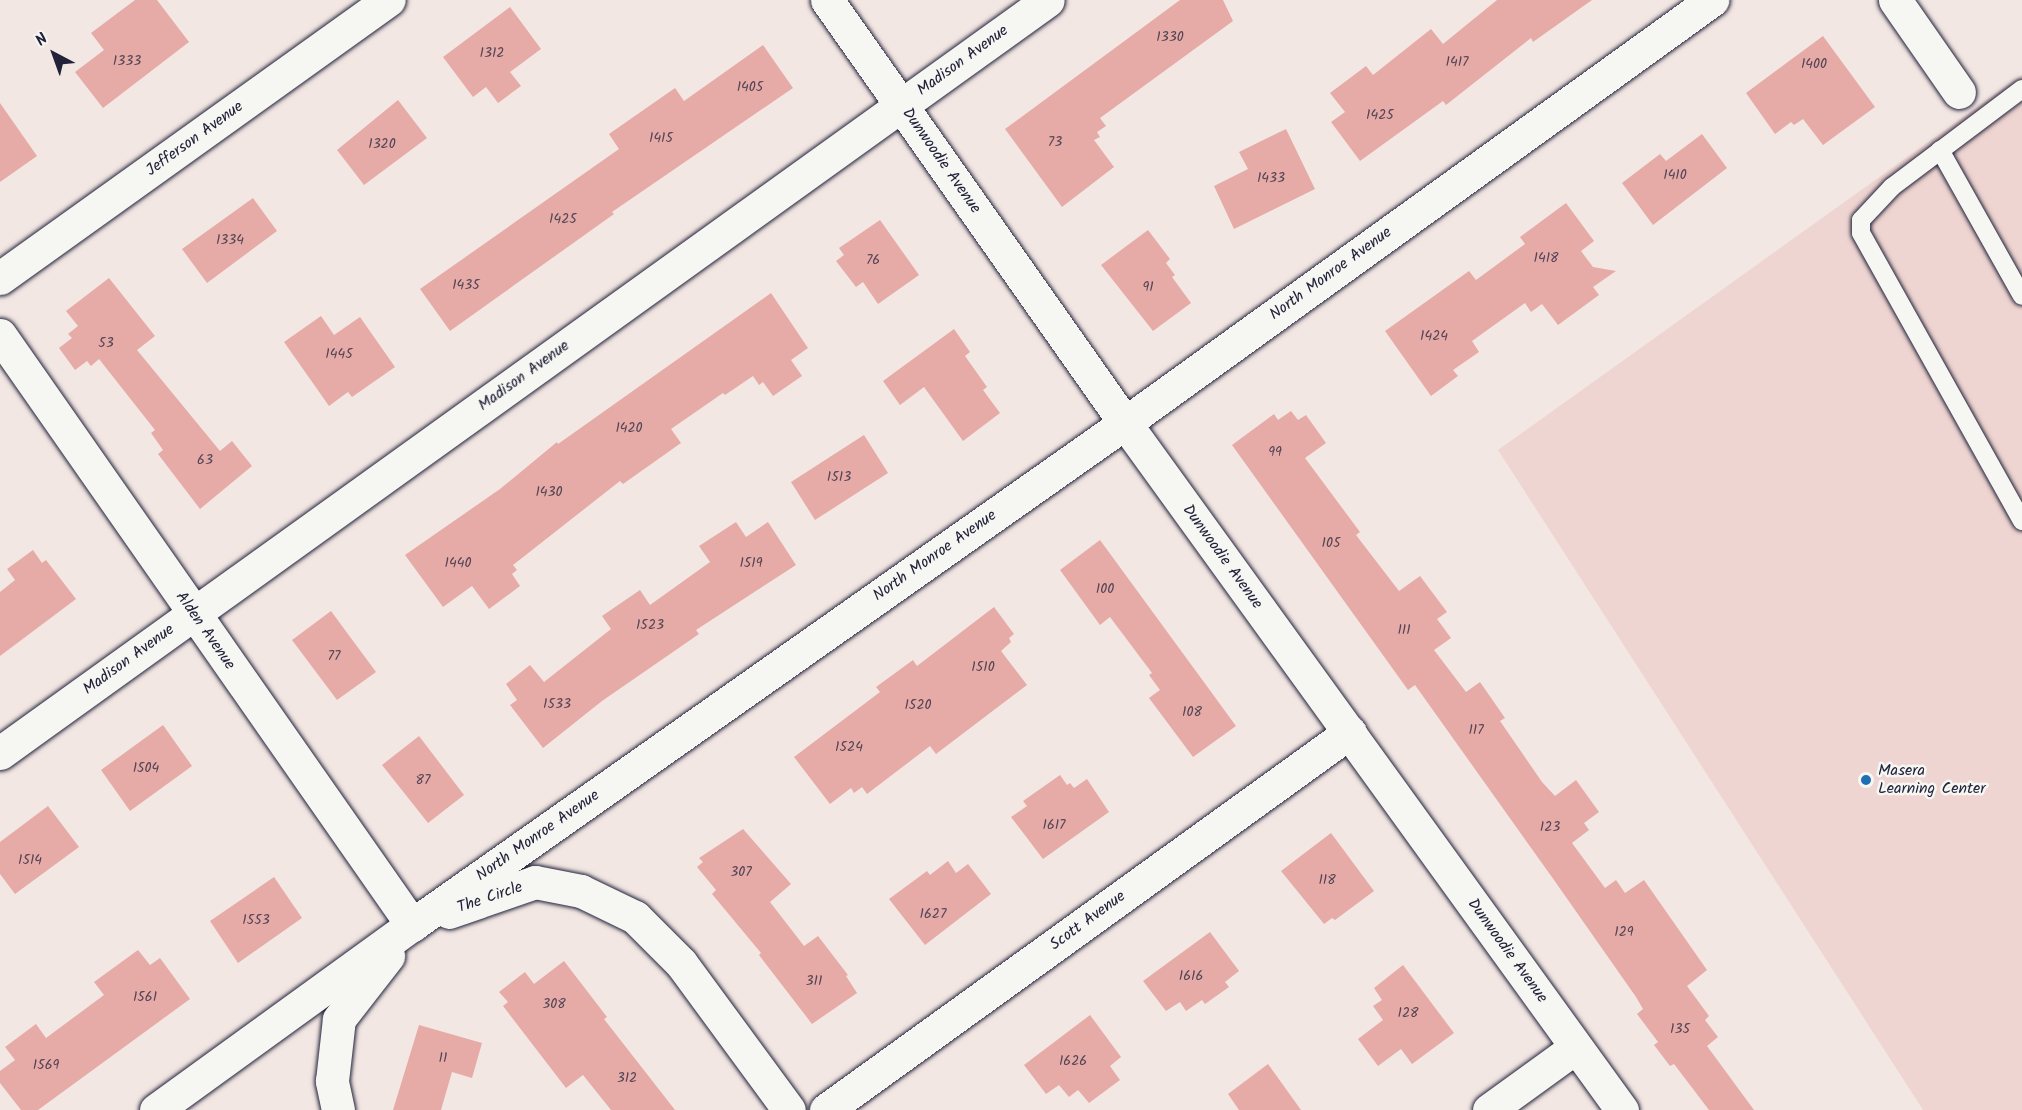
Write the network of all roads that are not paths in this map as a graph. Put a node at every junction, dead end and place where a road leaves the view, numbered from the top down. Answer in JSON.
{"nodes":[{"id":1,"x":389,"y":0,"type":"edge"},
{"id":2,"x":827,"y":0,"type":"edge"},
{"id":3,"x":1048,"y":0,"type":"edge"},
{"id":4,"x":1712,"y":0,"type":"edge"},
{"id":5,"x":1895,"y":0,"type":"edge"},
{"id":6,"x":2022,"y":89,"type":"edge"},
{"id":7,"x":1959,"y":92,"type":"dead end"},
{"id":8,"x":901,"y":105,"type":"junction"},
{"id":9,"x":1940,"y":150,"type":"junction"},
{"id":10,"x":0,"y":278,"type":"edge"},
{"id":11,"x":2022,"y":296,"type":"edge"},
{"id":12,"x":0,"y":335,"type":"edge"},
{"id":13,"x":1125,"y":423,"type":"junction"},
{"id":14,"x":2022,"y":521,"type":"edge"},
{"id":15,"x":193,"y":614,"type":"junction"},
{"id":16,"x":1350,"y":732,"type":"junction"},
{"id":17,"x":0,"y":753,"type":"edge"},
{"id":18,"x":412,"y":925,"type":"junction"},
{"id":19,"x":1576,"y":1047,"type":"junction"},
{"id":20,"x":156,"y":1110,"type":"edge"},
{"id":21,"x":338,"y":1110,"type":"edge"},
{"id":22,"x":789,"y":1110,"type":"edge"},
{"id":23,"x":826,"y":1110,"type":"edge"},
{"id":24,"x":1489,"y":1110,"type":"edge"},
{"id":25,"x":1622,"y":1110,"type":"edge"}],
"edges":[{"from":1,"to":10,"type":"street","name":"Jefferson Avenue"},
{"from":2,"to":8,"type":"street","name":"Dunwoodie Avenue"},
{"from":3,"to":8,"type":"street","name":"Madison Avenue"},
{"from":4,"to":13,"type":"street","name":"North Monroe Avenue"},
{"from":5,"to":7,"type":"street"},
{"from":6,"to":9,"type":"lane"},
{"from":8,"to":13,"type":"street","name":"Dunwoodie Avenue"},
{"from":8,"to":15,"type":"street","name":"Madison Avenue"},
{"from":9,"to":11,"type":"lane"},
{"from":9,"to":14,"type":"lane"},
{"from":12,"to":15,"type":"street","name":"Alden Avenue"},
{"from":13,"to":16,"type":"street","name":"Dunwoodie Avenue"},
{"from":13,"to":18,"type":"street","name":"North Monroe Avenue"},
{"from":15,"to":17,"type":"street","name":"Madison Avenue"},
{"from":15,"to":18,"type":"street","name":"Alden Avenue"},
{"from":16,"to":19,"type":"street","name":"Dunwoodie Avenue"},
{"from":16,"to":23,"type":"street","name":"Scott Avenue"},
{"from":18,"to":20,"type":"street","name":"North Monroe Avenue"},
{"from":18,"to":21,"type":"street"},
{"from":18,"to":22,"type":"street","name":"The Circle"},
{"from":19,"to":24,"type":"street"},
{"from":19,"to":25,"type":"street","name":"Dunwoodie Avenue"}]}
